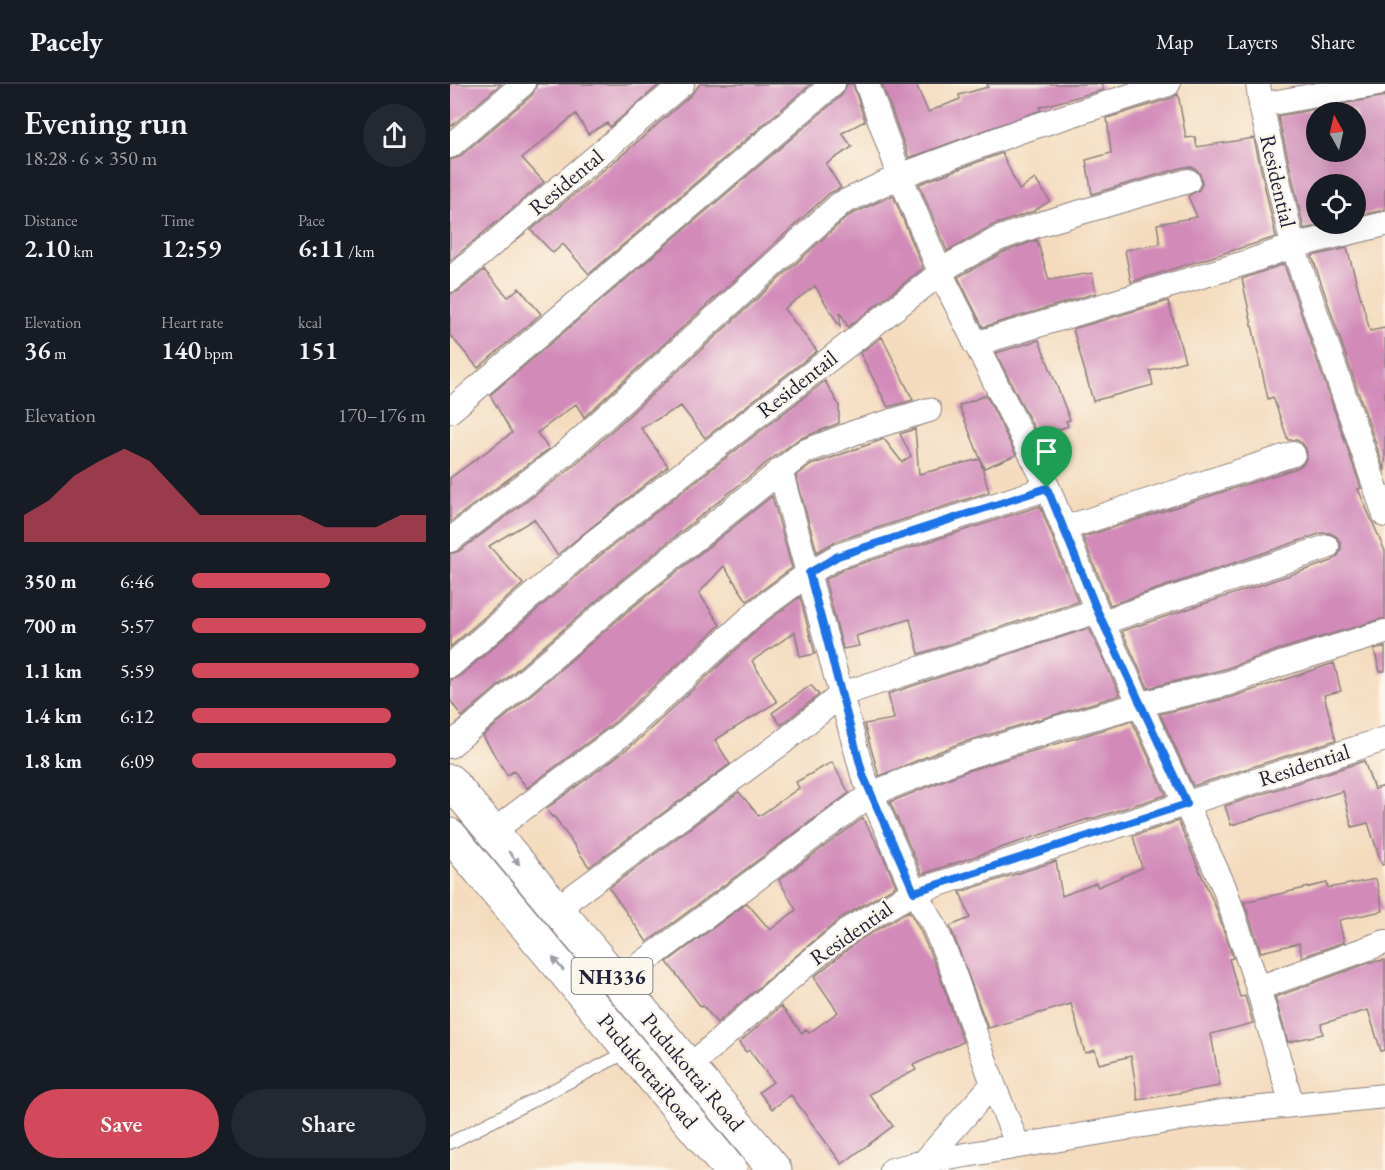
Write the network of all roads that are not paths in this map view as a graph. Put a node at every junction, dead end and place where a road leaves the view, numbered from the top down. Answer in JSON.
{"nodes":[{"id":1,"x":523,"y":84,"type":"edge"},
{"id":2,"x":682,"y":84,"type":"edge"},
{"id":3,"x":833,"y":84,"type":"edge"},
{"id":4,"x":867,"y":84,"type":"edge"},
{"id":5,"x":1168,"y":84,"type":"edge"},
{"id":6,"x":1378,"y":84,"type":"edge"},
{"id":7,"x":1260,"y":95,"type":"edge"},
{"id":8,"x":450,"y":146,"type":"edge"},
{"id":9,"x":900,"y":176,"type":"junction"},
{"id":10,"x":1188,"y":182,"type":"dead end"},
{"id":11,"x":1385,"y":224,"type":"edge"},
{"id":12,"x":1293,"y":246,"type":"junction"},
{"id":13,"x":941,"y":274,"type":"junction"},
{"id":14,"x":450,"y":280,"type":"edge"},
{"id":15,"x":975,"y":344,"type":"junction"},
{"id":16,"x":929,"y":410,"type":"dead end"},
{"id":17,"x":450,"y":411,"type":"edge"},
{"id":18,"x":1293,"y":454,"type":"dead end"},
{"id":19,"x":780,"y":470,"type":"junction"},
{"id":20,"x":1047,"y":488,"type":"junction"},
{"id":21,"x":1385,"y":516,"type":"edge"},
{"id":22,"x":1065,"y":528,"type":"junction"},
{"id":23,"x":450,"y":540,"type":"edge"},
{"id":24,"x":1327,"y":547,"type":"dead end"},
{"id":25,"x":809,"y":573,"type":"junction"},
{"id":26,"x":1100,"y":616,"type":"junction"},
{"id":27,"x":1385,"y":632,"type":"edge"},
{"id":28,"x":450,"y":666,"type":"edge"},
{"id":29,"x":842,"y":694,"type":"junction"},
{"id":30,"x":1141,"y":704,"type":"junction"},
{"id":31,"x":1385,"y":739,"type":"edge"},
{"id":32,"x":450,"y":746,"type":"edge"},
{"id":33,"x":450,"y":781,"type":"edge"},
{"id":34,"x":871,"y":794,"type":"junction"},
{"id":35,"x":1187,"y":804,"type":"junction"},
{"id":36,"x":492,"y":832,"type":"junction"},
{"id":37,"x":458,"y":849,"type":"edge"},
{"id":38,"x":914,"y":892,"type":"junction"},
{"id":39,"x":556,"y":909,"type":"junction"},
{"id":40,"x":1385,"y":942,"type":"edge"},
{"id":41,"x":617,"y":982,"type":"junction"},
{"id":42,"x":1258,"y":988,"type":"junction"},
{"id":43,"x":630,"y":1051,"type":"junction"},
{"id":44,"x":689,"y":1067,"type":"junction"},
{"id":45,"x":993,"y":1084,"type":"junction"},
{"id":46,"x":1385,"y":1096,"type":"edge"},
{"id":47,"x":1292,"y":1105,"type":"junction"},
{"id":48,"x":450,"y":1143,"type":"edge"},
{"id":49,"x":1018,"y":1146,"type":"junction"},
{"id":50,"x":924,"y":1162,"type":"junction"},
{"id":51,"x":898,"y":1169,"type":"edge"},
{"id":52,"x":730,"y":1170,"type":"edge"},
{"id":53,"x":775,"y":1170,"type":"edge"}],
"edges":[{"from":1,"to":8,"type":"street"},
{"from":2,"to":14,"type":"street","name":"Residental"},
{"from":3,"to":17,"type":"street"},
{"from":4,"to":9,"type":"street"},
{"from":5,"to":9,"type":"street"},
{"from":6,"to":7,"type":"street"},
{"from":7,"to":12,"type":"street","name":"Residential"},
{"from":9,"to":13,"type":"street"},
{"from":9,"to":23,"type":"street"},
{"from":10,"to":13,"type":"street","name":"Residentail"},
{"from":11,"to":12,"type":"street"},
{"from":12,"to":15,"type":"street"},
{"from":12,"to":21,"type":"street","name":"Residential"},
{"from":13,"to":15,"type":"street"},
{"from":13,"to":28,"type":"street","name":"Residentail"},
{"from":15,"to":20,"type":"street"},
{"from":16,"to":19,"type":"street"},
{"from":18,"to":22,"type":"street"},
{"from":19,"to":25,"type":"street"},
{"from":19,"to":32,"type":"street"},
{"from":20,"to":22,"type":"street"},
{"from":20,"to":25,"type":"street"},
{"from":22,"to":26,"type":"street"},
{"from":24,"to":26,"type":"street"},
{"from":25,"to":29,"type":"street"},
{"from":25,"to":36,"type":"street"},
{"from":26,"to":29,"type":"street"},
{"from":26,"to":30,"type":"street"},
{"from":27,"to":30,"type":"street"},
{"from":29,"to":34,"type":"street"},
{"from":29,"to":39,"type":"street"},
{"from":30,"to":34,"type":"street"},
{"from":30,"to":35,"type":"street"},
{"from":31,"to":35,"type":"street","name":"Residential"},
{"from":33,"to":36,"type":"highway","name":"Pudukottai Road","number":"NH336"},
{"from":34,"to":38,"type":"street"},
{"from":34,"to":41,"type":"street"},
{"from":35,"to":38,"type":"street","name":"Residential"},
{"from":35,"to":42,"type":"street"},
{"from":36,"to":39,"type":"highway","name":"Pudukottai Road","number":"NH336","one_way":true},
{"from":43,"to":37,"type":"highway","name":"PudukottaiRoad","number":"NH336","one_way":true},
{"from":38,"to":44,"type":"street","name":"Residential"},
{"from":38,"to":45,"type":"street"},
{"from":39,"to":41,"type":"highway","name":"Pudukottai Road","number":"NH336"},
{"from":40,"to":42,"type":"street"},
{"from":41,"to":44,"type":"highway","name":"Pudukottai Road","number":"NH336"},
{"from":42,"to":47,"type":"street"},
{"from":43,"to":48,"type":"lane"},
{"from":43,"to":52,"type":"highway","name":"PudukottaiRoad","number":"NH336"},
{"from":44,"to":53,"type":"highway","name":"Pudukottai Road","number":"NH336"},
{"from":45,"to":49,"type":"street"},
{"from":45,"to":50,"type":"street"},
{"from":46,"to":47,"type":"street"},
{"from":47,"to":49,"type":"street"},
{"from":49,"to":50,"type":"street"},
{"from":50,"to":51,"type":"street"}]}
